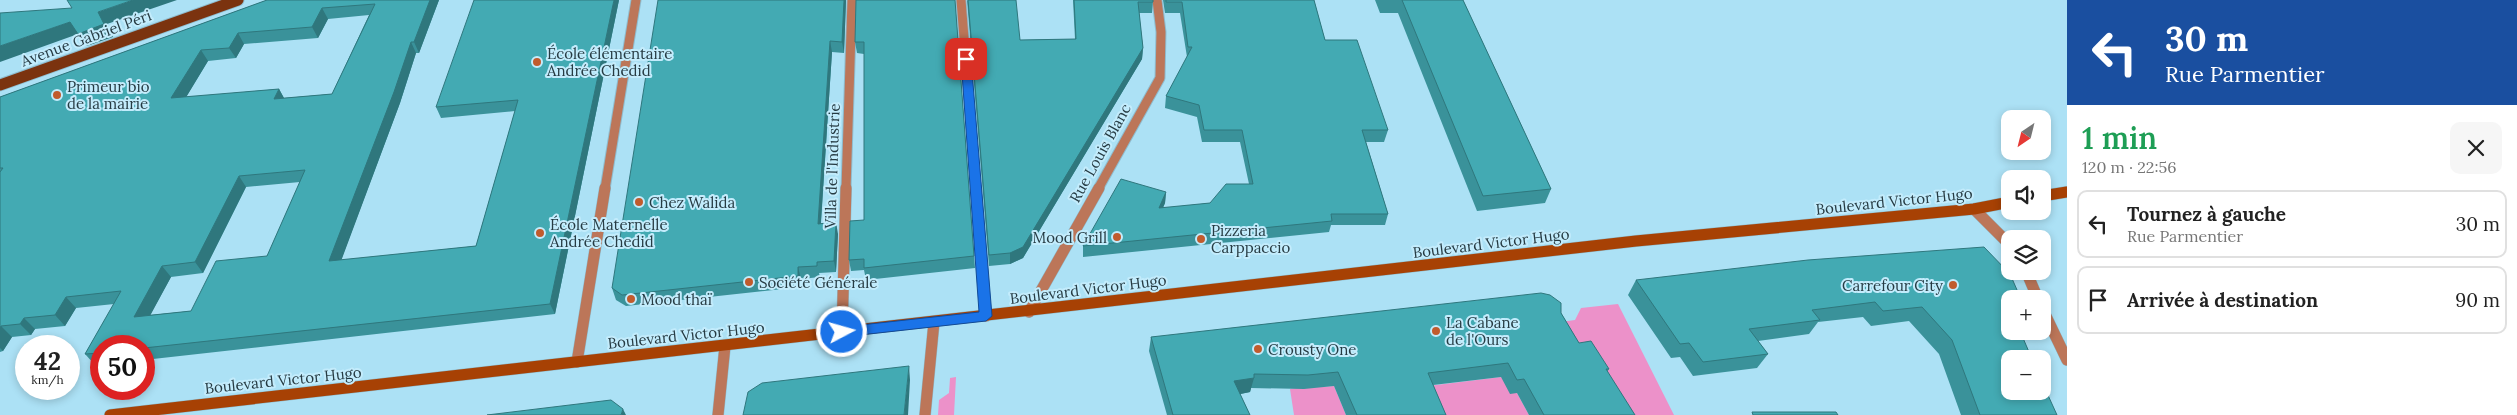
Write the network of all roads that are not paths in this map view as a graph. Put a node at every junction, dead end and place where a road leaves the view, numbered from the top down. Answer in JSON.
{"nodes":[{"id":1,"x":238,"y":0,"type":"edge"},
{"id":2,"x":636,"y":0,"type":"edge"},
{"id":3,"x":852,"y":0,"type":"edge"},
{"id":4,"x":961,"y":0,"type":"edge"},
{"id":5,"x":1157,"y":0,"type":"edge"},
{"id":6,"x":224,"y":3,"type":"edge"},
{"id":7,"x":0,"y":85,"type":"edge"},
{"id":8,"x":2067,"y":192,"type":"edge"},
{"id":9,"x":2051,"y":195,"type":"edge"},
{"id":10,"x":2001,"y":204,"type":"edge"},
{"id":11,"x":1974,"y":209,"type":"junction"},
{"id":12,"x":2001,"y":236,"type":"edge"},
{"id":13,"x":1029,"y":312,"type":"junction"},
{"id":14,"x":986,"y":316,"type":"junction"},
{"id":15,"x":934,"y":322,"type":"junction"},
{"id":16,"x":2051,"y":327,"type":"edge"},
{"id":17,"x":842,"y":332,"type":"junction"},
{"id":18,"x":724,"y":346,"type":"junction"},
{"id":19,"x":2067,"y":360,"type":"edge"},
{"id":20,"x":577,"y":362,"type":"junction"},
{"id":21,"x":110,"y":415,"type":"edge"},
{"id":22,"x":718,"y":415,"type":"edge"},
{"id":23,"x":926,"y":415,"type":"edge"}],
"edges":[{"from":1,"to":6,"type":"main road","name":"Avenue Gabriel Péri"},
{"from":2,"to":20,"type":"street"},
{"from":3,"to":17,"type":"street","name":"Villa de l'Industrie"},
{"from":4,"to":14,"type":"street"},
{"from":5,"to":13,"type":"street","name":"Rue Louis Blanc"},
{"from":6,"to":7,"type":"main road","name":"Avenue Gabriel Péri"},
{"from":8,"to":9,"type":"main road"},
{"from":10,"to":11,"type":"main road","name":"Boulevard Victor Hugo"},
{"from":11,"to":12,"type":"street"},
{"from":11,"to":13,"type":"main road","name":"Boulevard Victor Hugo"},
{"from":13,"to":14,"type":"main road","name":"Boulevard Victor Hugo"},
{"from":14,"to":15,"type":"main road","name":"Boulevard Victor Hugo"},
{"from":15,"to":17,"type":"main road","name":"Boulevard Victor Hugo"},
{"from":15,"to":23,"type":"street"},
{"from":16,"to":19,"type":"street"},
{"from":17,"to":18,"type":"main road","name":"Boulevard Victor Hugo"},
{"from":18,"to":20,"type":"main road","name":"Boulevard Victor Hugo"},
{"from":18,"to":22,"type":"street"},
{"from":20,"to":21,"type":"main road","name":"Boulevard Victor Hugo"}]}
